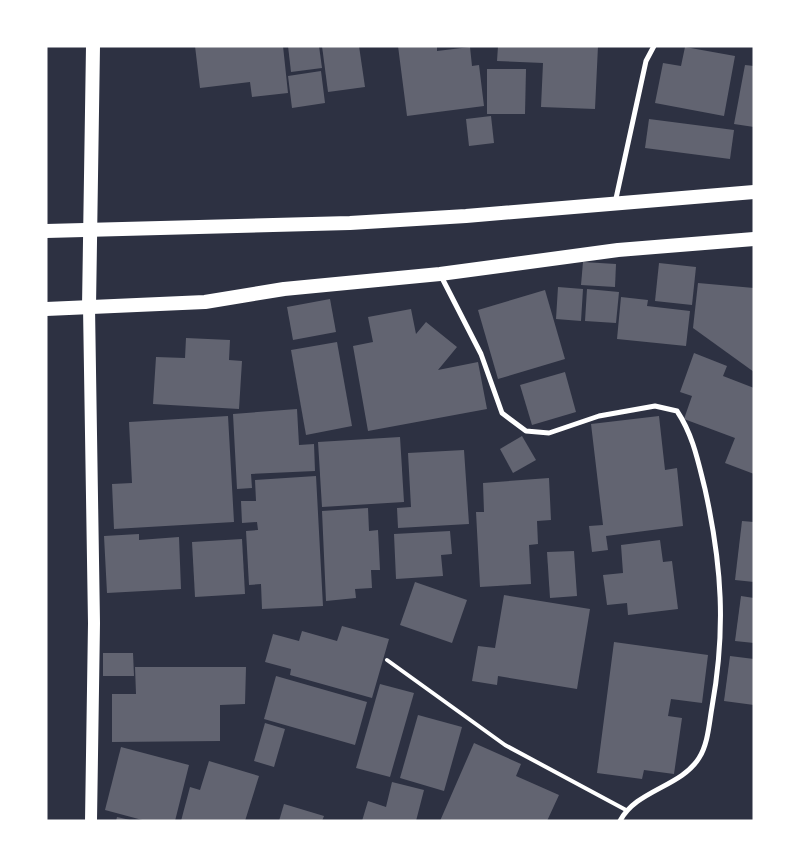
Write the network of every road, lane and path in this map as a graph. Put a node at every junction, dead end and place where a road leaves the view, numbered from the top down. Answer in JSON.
{"nodes":[{"id":1,"x":93,"y":46,"type":"edge"},
{"id":2,"x":654,"y":46,"type":"edge"},
{"id":3,"x":754,"y":192,"type":"edge"},
{"id":4,"x":615,"y":204,"type":"junction"},
{"id":5,"x":90,"y":230,"type":"junction"},
{"id":6,"x":46,"y":231,"type":"edge"},
{"id":7,"x":754,"y":239,"type":"edge"},
{"id":8,"x":440,"y":274,"type":"junction"},
{"id":9,"x":89,"y":307,"type":"junction"},
{"id":10,"x":46,"y":309,"type":"edge"},
{"id":11,"x":387,"y":660,"type":"dead end"},
{"id":12,"x":626,"y":810,"type":"junction"},
{"id":13,"x":91,"y":821,"type":"edge"},
{"id":14,"x":620,"y":821,"type":"edge"}],
"edges":[{"from":1,"to":5,"type":"highway"},
{"from":2,"to":4,"type":"street"},
{"from":3,"to":4,"type":"highway"},
{"from":4,"to":5,"type":"highway"},
{"from":5,"to":6,"type":"highway"},
{"from":5,"to":9,"type":"highway"},
{"from":7,"to":8,"type":"highway"},
{"from":8,"to":9,"type":"highway"},
{"from":8,"to":12,"type":"street"},
{"from":9,"to":10,"type":"highway"},
{"from":9,"to":13,"type":"main road"},
{"from":11,"to":12,"type":"lane"},
{"from":12,"to":14,"type":"street"}]}
